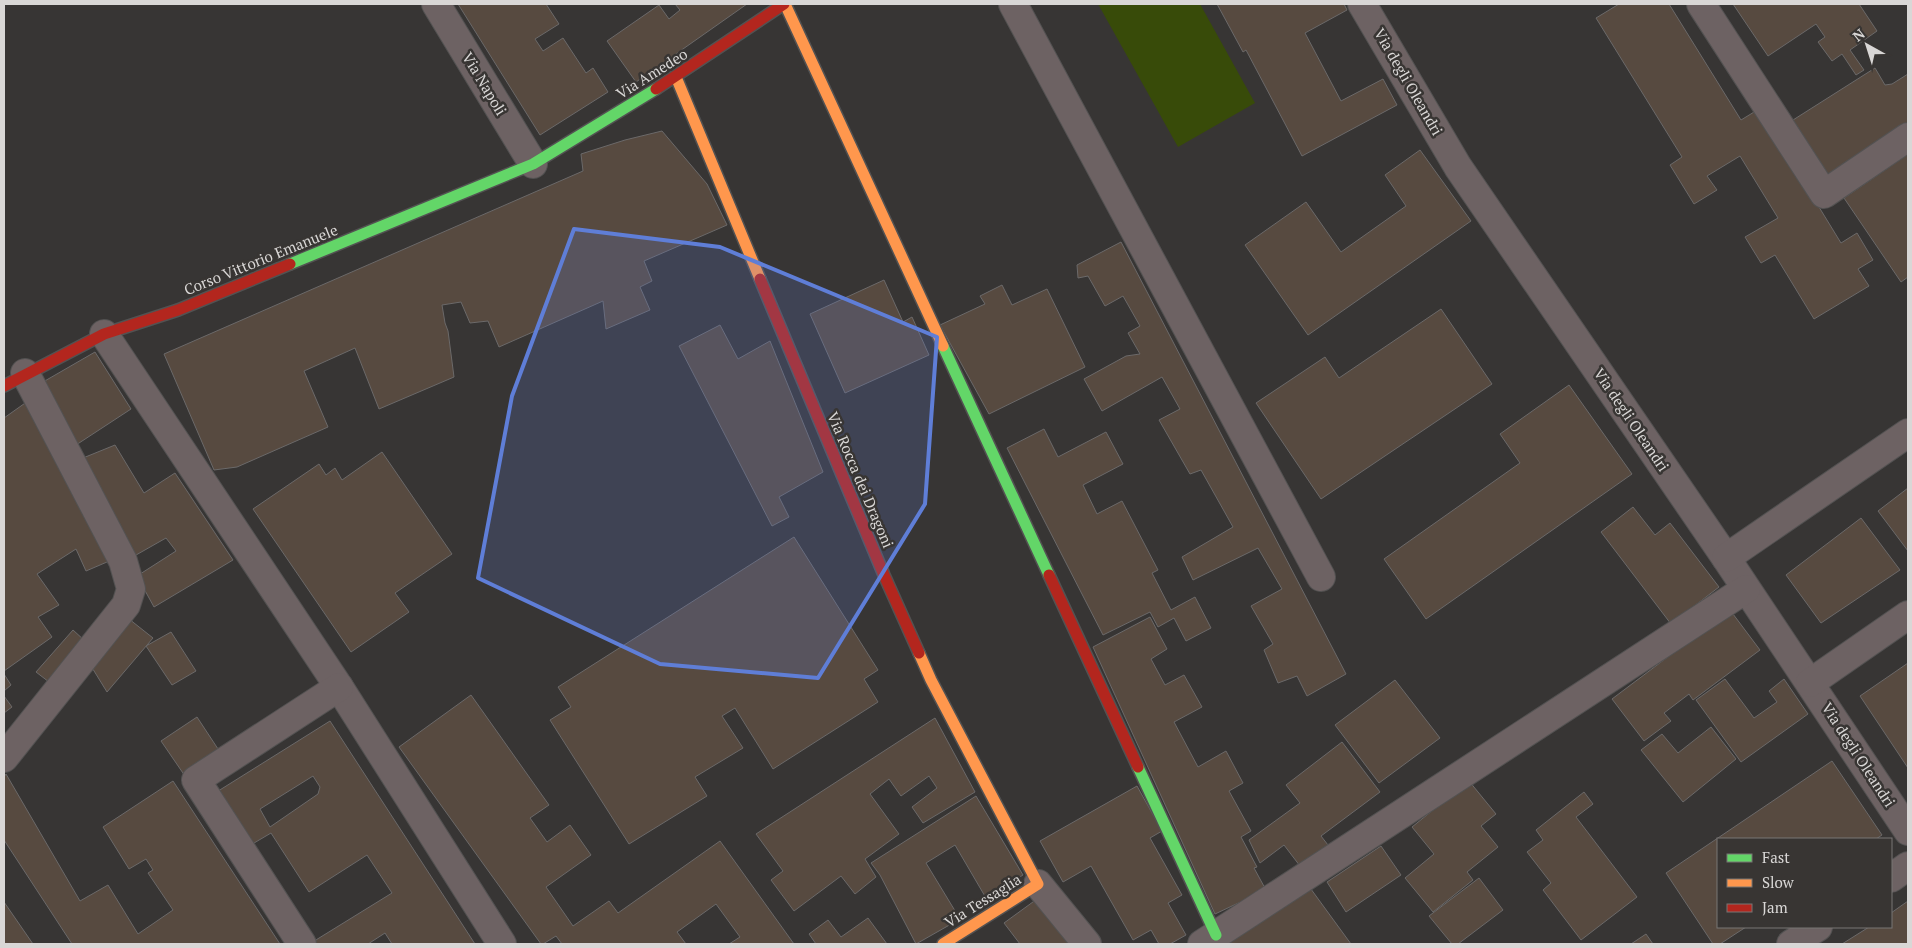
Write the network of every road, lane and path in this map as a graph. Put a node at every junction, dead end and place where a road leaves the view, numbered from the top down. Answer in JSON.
{"nodes":[{"id":1,"x":436,"y":4,"type":"edge"},
{"id":2,"x":785,"y":4,"type":"edge"},
{"id":3,"x":1013,"y":4,"type":"edge"},
{"id":4,"x":1362,"y":4,"type":"edge"},
{"id":5,"x":1701,"y":4,"type":"edge"},
{"id":6,"x":676,"y":77,"type":"junction"},
{"id":7,"x":1908,"y":137,"type":"edge"},
{"id":8,"x":533,"y":164,"type":"junction"},
{"id":9,"x":104,"y":334,"type":"junction"},
{"id":10,"x":14,"y":380,"type":"edge"},
{"id":11,"x":1908,"y":433,"type":"edge"},
{"id":12,"x":1726,"y":558,"type":"junction"},
{"id":13,"x":1321,"y":577,"type":"dead end"},
{"id":14,"x":1746,"y":589,"type":"junction"},
{"id":15,"x":1908,"y":615,"type":"edge"},
{"id":16,"x":1810,"y":683,"type":"junction"},
{"id":17,"x":339,"y":687,"type":"junction"},
{"id":18,"x":4,"y":758,"type":"edge"},
{"id":19,"x":1908,"y":831,"type":"edge"},
{"id":20,"x":1908,"y":866,"type":"edge"},
{"id":21,"x":1892,"y":877,"type":"edge"},
{"id":22,"x":1038,"y":884,"type":"junction"},
{"id":23,"x":1816,"y":928,"type":"edge"},
{"id":24,"x":1209,"y":940,"type":"edge"},
{"id":25,"x":302,"y":944,"type":"edge"},
{"id":26,"x":502,"y":944,"type":"edge"},
{"id":27,"x":943,"y":944,"type":"edge"},
{"id":28,"x":1088,"y":944,"type":"edge"},
{"id":29,"x":1791,"y":944,"type":"edge"}],
"edges":[{"from":1,"to":8,"type":"street","name":"Via Napoli"},
{"from":2,"to":6,"type":"street","name":"Via Amedeo"},
{"from":2,"to":24,"type":"street"},
{"from":3,"to":13,"type":"street"},
{"from":4,"to":12,"type":"street","name":"Via degli Oleandri"},
{"from":5,"to":7,"type":"street"},
{"from":6,"to":8,"type":"street","name":"Via Amedeo"},
{"from":6,"to":22,"type":"street","name":"Via Rocca dei Dragoni"},
{"from":8,"to":9,"type":"street","name":"Corso Vittorio Emanuele"},
{"from":9,"to":10,"type":"street","name":"Corso Vittorio Emanuele"},
{"from":9,"to":17,"type":"street"},
{"from":10,"to":18,"type":"street"},
{"from":11,"to":12,"type":"street"},
{"from":12,"to":14,"type":"street","name":"Via degli Oleandri"},
{"from":14,"to":16,"type":"street","name":"Via degli Oleandri"},
{"from":14,"to":24,"type":"street"},
{"from":15,"to":16,"type":"street"},
{"from":16,"to":19,"type":"street","name":"Via degli Oleandri"},
{"from":17,"to":25,"type":"street"},
{"from":17,"to":26,"type":"street"},
{"from":20,"to":21,"type":"street"},
{"from":22,"to":27,"type":"street","name":"Via Tessaglia"},
{"from":22,"to":28,"type":"street"},
{"from":23,"to":29,"type":"street"}]}
